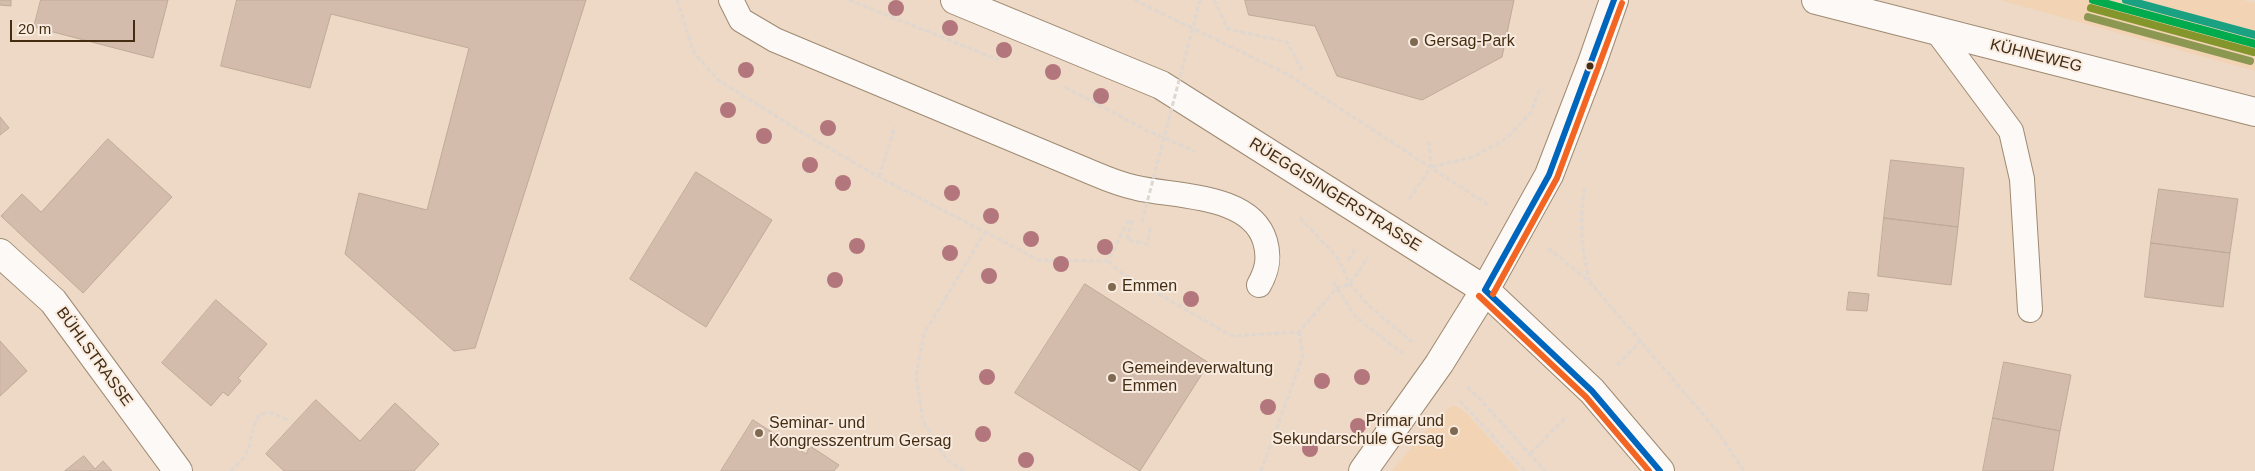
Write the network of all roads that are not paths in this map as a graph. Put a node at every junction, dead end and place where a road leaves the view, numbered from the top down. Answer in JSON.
{"nodes":[{"id":1,"x":731,"y":0,"type":"edge"},
{"id":2,"x":954,"y":0,"type":"edge"},
{"id":3,"x":1614,"y":0,"type":"edge"},
{"id":4,"x":1816,"y":0,"type":"edge"},
{"id":5,"x":1936,"y":30,"type":"junction"},
{"id":6,"x":2255,"y":112,"type":"edge"},
{"id":7,"x":0,"y":254,"type":"edge"},
{"id":8,"x":1259,"y":286,"type":"dead end"},
{"id":9,"x":1485,"y":290,"type":"junction"},
{"id":10,"x":2030,"y":310,"type":"dead end"},
{"id":11,"x":178,"y":471,"type":"edge"},
{"id":12,"x":1363,"y":471,"type":"edge"},
{"id":13,"x":1660,"y":471,"type":"edge"}],
"edges":[{"from":1,"to":8,"type":"lane"},
{"from":2,"to":9,"type":"street","name":"RÜEGGISINGERSTRASSE"},
{"from":3,"to":9,"type":"street"},
{"from":4,"to":5,"type":"street","name":"KÜHNEWEG"},
{"from":5,"to":6,"type":"street","name":"KÜHNEWEG"},
{"from":5,"to":10,"type":"lane"},
{"from":7,"to":11,"type":"street","name":"BÜHLSTRASSE"},
{"from":9,"to":12,"type":"street"},
{"from":9,"to":13,"type":"street","name":"RÜEGGISINGERSTRASSE"}]}
